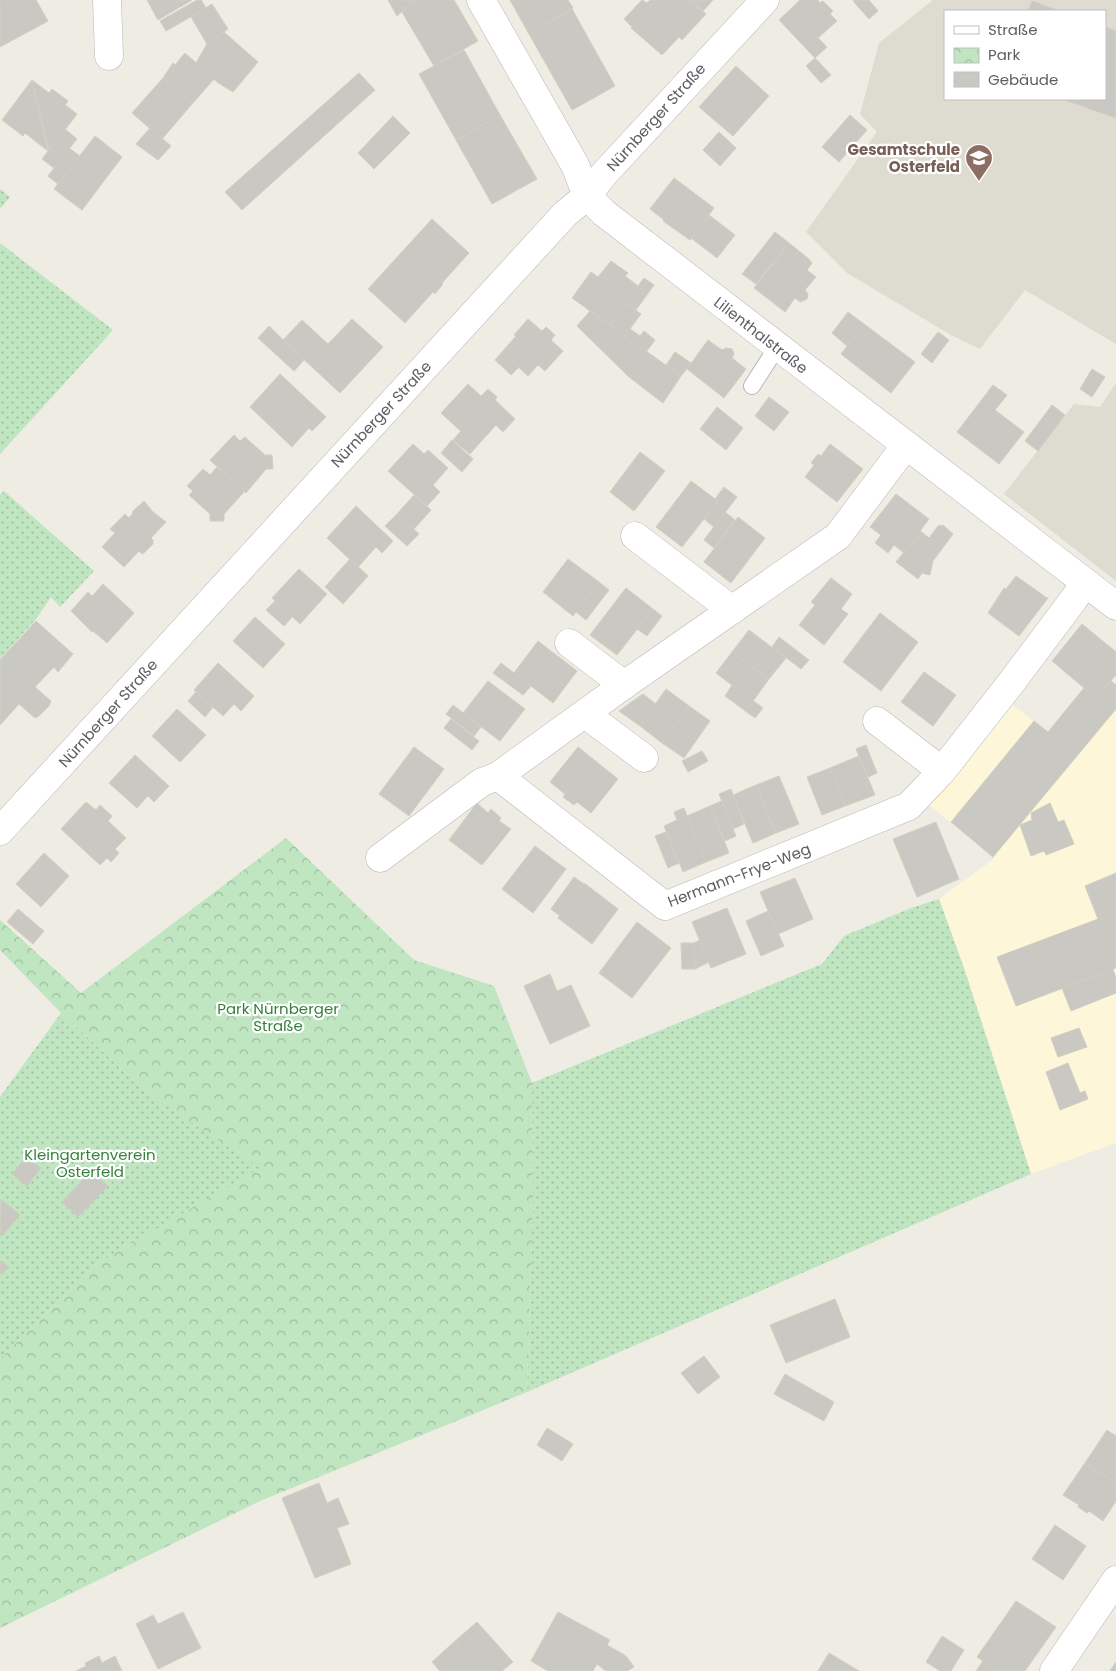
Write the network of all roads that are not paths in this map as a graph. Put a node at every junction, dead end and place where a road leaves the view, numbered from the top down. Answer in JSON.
{"nodes":[{"id":1,"x":107,"y":0,"type":"edge"},
{"id":2,"x":481,"y":0,"type":"edge"},
{"id":3,"x":765,"y":0,"type":"edge"},
{"id":4,"x":109,"y":56,"type":"dead end"},
{"id":5,"x":587,"y":196,"type":"junction"},
{"id":6,"x":777,"y":348,"type":"junction"},
{"id":7,"x":752,"y":386,"type":"dead end"},
{"id":8,"x":906,"y":445,"type":"junction"},
{"id":9,"x":635,"y":536,"type":"dead end"},
{"id":10,"x":1085,"y":582,"type":"junction"},
{"id":11,"x":1116,"y":606,"type":"edge"},
{"id":12,"x":732,"y":610,"type":"junction"},
{"id":13,"x":569,"y":643,"type":"dead end"},
{"id":14,"x":624,"y":685,"type":"junction"},
{"id":15,"x":585,"y":714,"type":"junction"},
{"id":16,"x":877,"y":721,"type":"dead end"},
{"id":17,"x":644,"y":758,"type":"dead end"},
{"id":18,"x":942,"y":771,"type":"junction"},
{"id":19,"x":498,"y":776,"type":"junction"},
{"id":20,"x":0,"y":831,"type":"edge"},
{"id":21,"x":380,"y":858,"type":"dead end"},
{"id":22,"x":1116,"y":1580,"type":"edge"},
{"id":23,"x":1054,"y":1671,"type":"edge"}],
"edges":[{"from":1,"to":4,"type":"street"},
{"from":2,"to":5,"type":"street","name":"Lilienthalstraße"},
{"from":3,"to":5,"type":"street","name":"Nürnberger Straße"},
{"from":5,"to":6,"type":"street","name":"Lilienthalstraße"},
{"from":5,"to":20,"type":"street","name":"Nürnberger Straße"},
{"from":6,"to":7,"type":"lane"},
{"from":6,"to":8,"type":"street","name":"Lilienthalstraße"},
{"from":8,"to":10,"type":"street","name":"Lilienthalstraße"},
{"from":8,"to":12,"type":"street"},
{"from":9,"to":12,"type":"street"},
{"from":10,"to":11,"type":"street","name":"Lilienthalstraße"},
{"from":10,"to":18,"type":"street","name":"Hermann-Frye-Weg"},
{"from":12,"to":14,"type":"street"},
{"from":13,"to":14,"type":"street"},
{"from":14,"to":15,"type":"street"},
{"from":15,"to":17,"type":"street"},
{"from":15,"to":19,"type":"street"},
{"from":16,"to":18,"type":"street"},
{"from":18,"to":19,"type":"street","name":"Hermann-Frye-Weg"},
{"from":19,"to":21,"type":"street"},
{"from":22,"to":23,"type":"street"}]}
